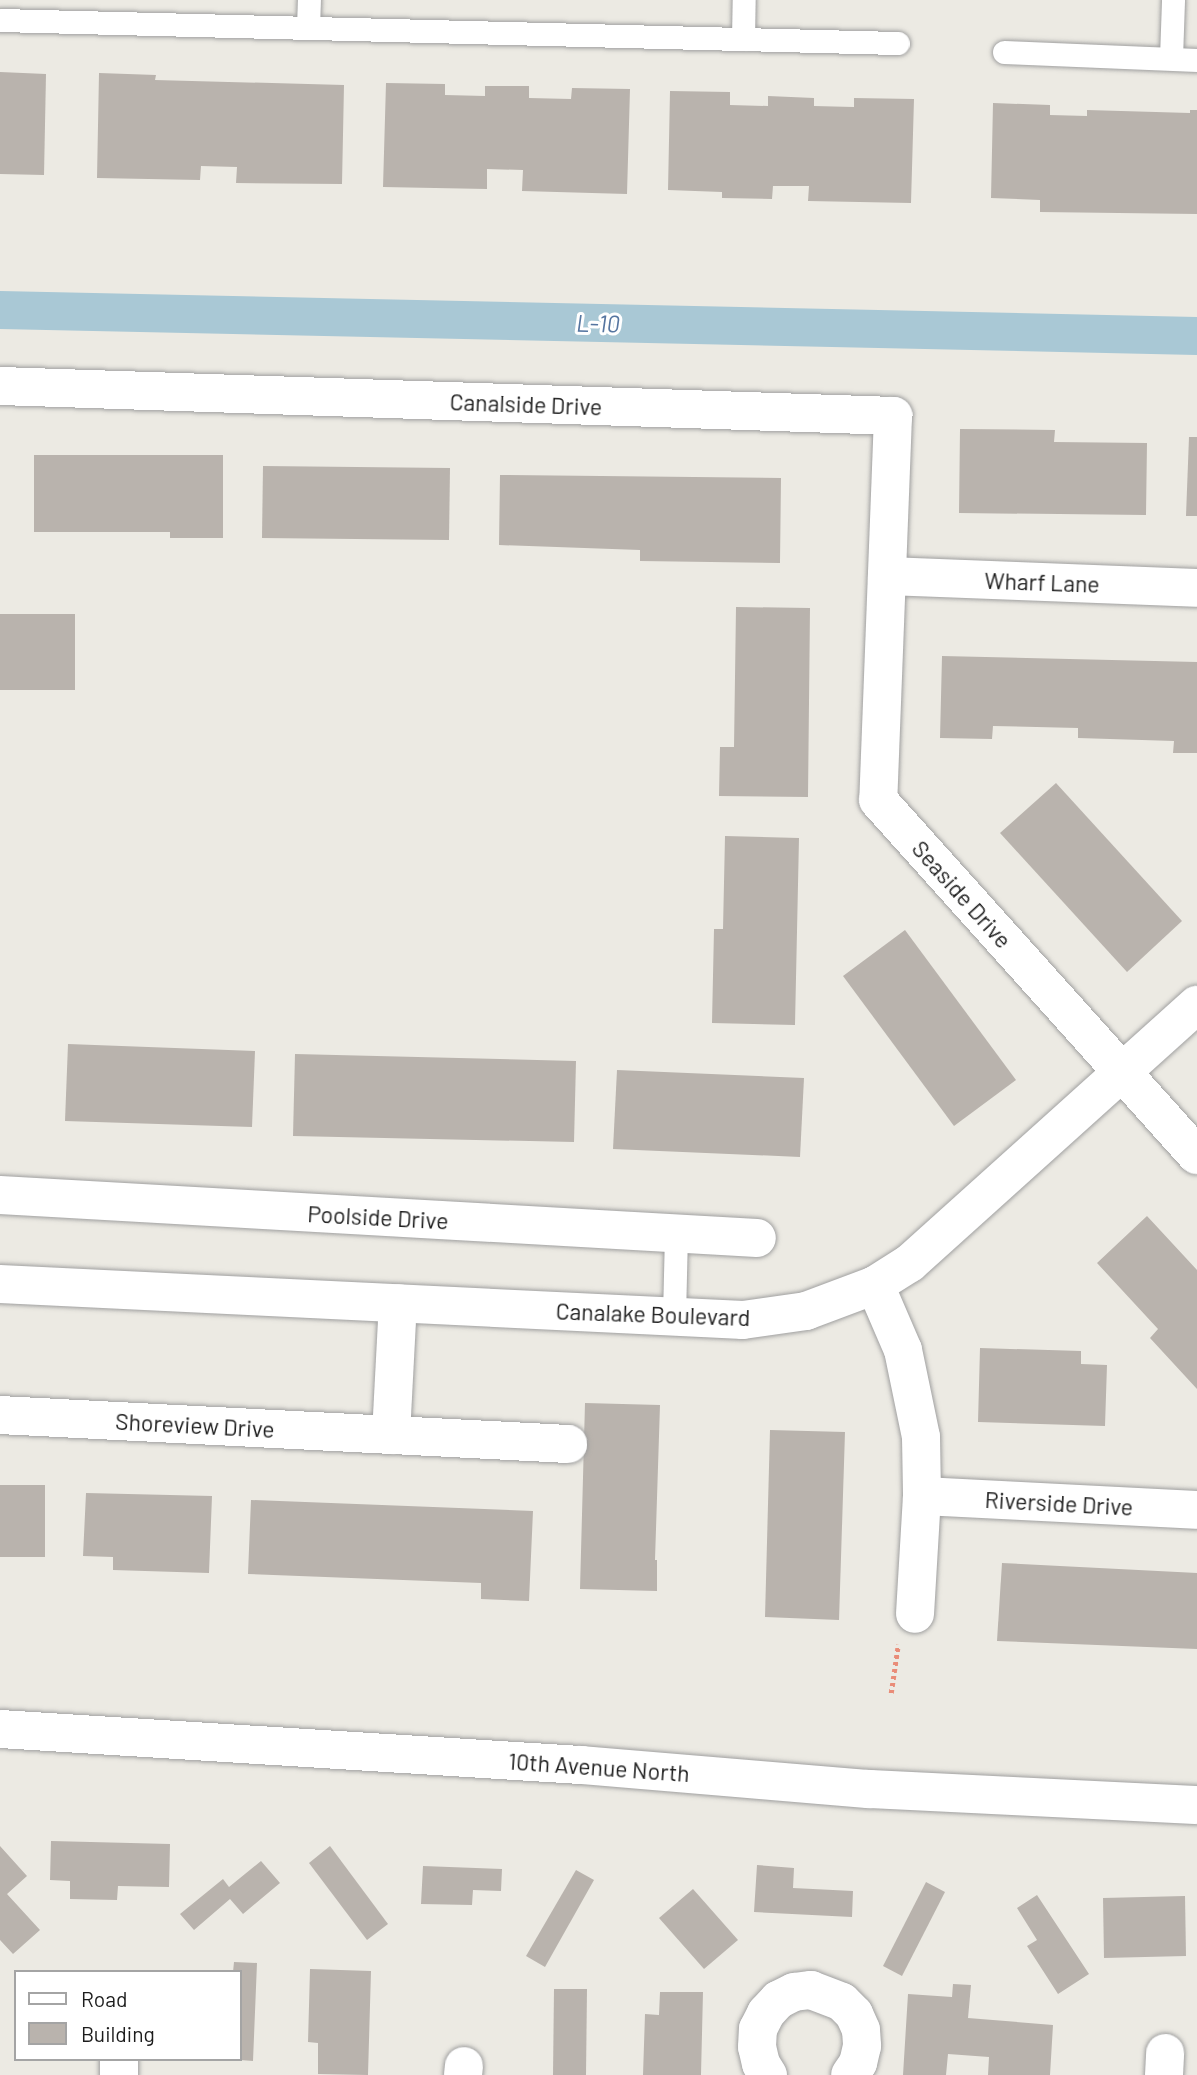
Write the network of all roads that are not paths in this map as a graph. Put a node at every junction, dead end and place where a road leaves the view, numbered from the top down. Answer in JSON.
{"nodes":[{"id":1,"x":309,"y":0,"type":"edge"},
{"id":2,"x":744,"y":0,"type":"edge"},
{"id":3,"x":1173,"y":0,"type":"edge"},
{"id":4,"x":0,"y":20,"type":"edge"},
{"id":5,"x":308,"y":27,"type":"junction"},
{"id":6,"x":743,"y":38,"type":"junction"},
{"id":7,"x":898,"y":43,"type":"dead end"},
{"id":8,"x":1004,"y":52,"type":"dead end"},
{"id":9,"x":1171,"y":58,"type":"junction"},
{"id":10,"x":1197,"y":60,"type":"edge"},
{"id":11,"x":0,"y":386,"type":"edge"},
{"id":12,"x":887,"y":576,"type":"junction"},
{"id":13,"x":1197,"y":588,"type":"edge"},
{"id":14,"x":1197,"y":1005,"type":"edge"},
{"id":15,"x":1123,"y":1072,"type":"junction"},
{"id":16,"x":1197,"y":1155,"type":"edge"},
{"id":17,"x":0,"y":1195,"type":"edge"},
{"id":18,"x":676,"y":1234,"type":"junction"},
{"id":19,"x":757,"y":1238,"type":"dead end"},
{"id":20,"x":0,"y":1284,"type":"edge"},
{"id":21,"x":875,"y":1284,"type":"junction"},
{"id":22,"x":398,"y":1303,"type":"junction"},
{"id":23,"x":674,"y":1316,"type":"junction"},
{"id":24,"x":0,"y":1415,"type":"edge"},
{"id":25,"x":391,"y":1435,"type":"junction"},
{"id":26,"x":568,"y":1444,"type":"dead end"},
{"id":27,"x":922,"y":1496,"type":"junction"},
{"id":28,"x":1197,"y":1510,"type":"edge"},
{"id":29,"x":915,"y":1614,"type":"road end"},
{"id":30,"x":0,"y":1729,"type":"edge"},
{"id":31,"x":1197,"y":1805,"type":"edge"},
{"id":32,"x":768,"y":2075,"type":"edge"},
{"id":33,"x":850,"y":2075,"type":"edge"}],
"edges":[{"from":1,"to":5,"type":"lane"},
{"from":2,"to":6,"type":"lane"},
{"from":3,"to":9,"type":"lane"},
{"from":4,"to":5,"type":"lane"},
{"from":5,"to":6,"type":"lane"},
{"from":6,"to":7,"type":"lane"},
{"from":8,"to":9,"type":"lane"},
{"from":9,"to":10,"type":"lane"},
{"from":11,"to":12,"type":"street","name":"Canalside Drive"},
{"from":12,"to":13,"type":"street","name":"Wharf Lane"},
{"from":12,"to":15,"type":"street","name":"Seaside Drive"},
{"from":14,"to":15,"type":"street","name":"Canalake Boulevard"},
{"from":15,"to":16,"type":"street","name":"Seaside Drive"},
{"from":15,"to":21,"type":"street","name":"Canalake Boulevard"},
{"from":17,"to":18,"type":"street","name":"Poolside Drive"},
{"from":18,"to":19,"type":"street","name":"Poolside Drive"},
{"from":18,"to":23,"type":"lane"},
{"from":20,"to":22,"type":"street","name":"Canalake Boulevard"},
{"from":21,"to":23,"type":"street","name":"Canalake Boulevard"},
{"from":21,"to":27,"type":"street"},
{"from":22,"to":23,"type":"street","name":"Canalake Boulevard"},
{"from":22,"to":25,"type":"street"},
{"from":24,"to":25,"type":"street","name":"Shoreview Drive"},
{"from":25,"to":26,"type":"street","name":"Shoreview Drive"},
{"from":27,"to":28,"type":"street","name":"Riverside Drive"},
{"from":27,"to":29,"type":"street"},
{"from":30,"to":31,"type":"street","name":"10th Avenue North"},
{"from":32,"to":33,"type":"street"}]}
